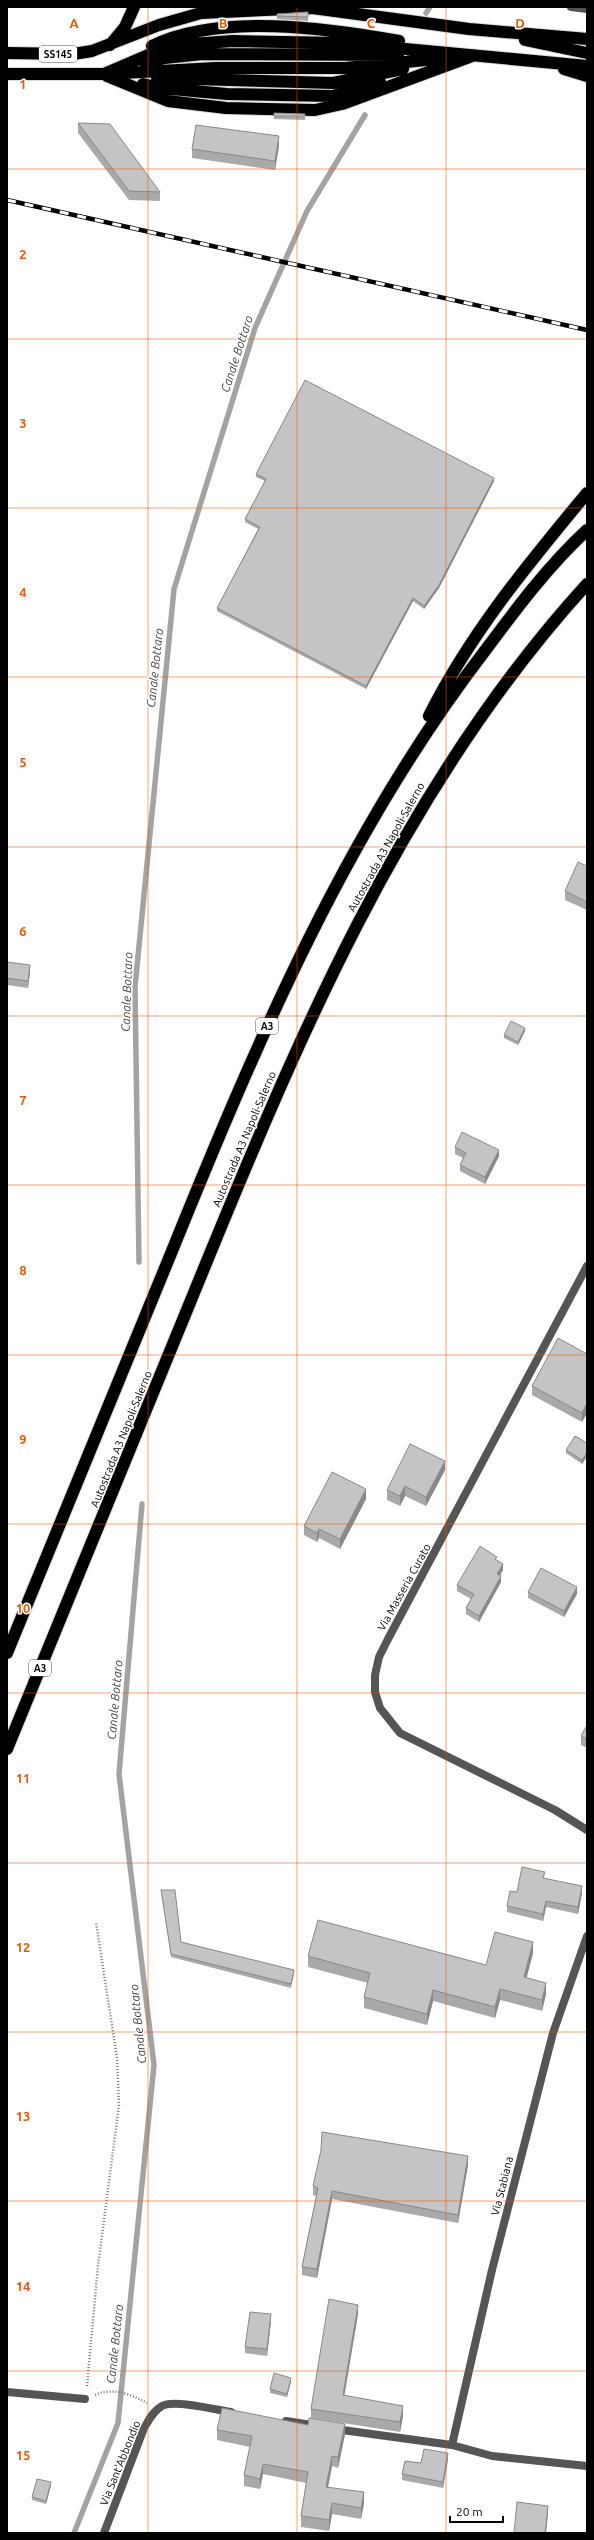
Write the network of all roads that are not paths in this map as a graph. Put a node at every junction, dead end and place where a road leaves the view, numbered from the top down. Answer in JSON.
{"nodes":[{"id":1,"x":134,"y":7,"type":"edge"},
{"id":2,"x":571,"y":7,"type":"edge"},
{"id":3,"x":308,"y":8,"type":"edge"},
{"id":4,"x":587,"y":9,"type":"edge"},
{"id":5,"x":469,"y":29,"type":"junction"},
{"id":6,"x":587,"y":39,"type":"edge"},
{"id":7,"x":109,"y":46,"type":"junction"},
{"id":8,"x":587,"y":53,"type":"edge"},
{"id":9,"x":7,"y":54,"type":"edge"},
{"id":10,"x":475,"y":55,"type":"junction"},
{"id":11,"x":536,"y":61,"type":"junction"},
{"id":12,"x":587,"y":66,"type":"edge"},
{"id":13,"x":7,"y":74,"type":"edge"},
{"id":14,"x":104,"y":74,"type":"junction"},
{"id":15,"x":587,"y":76,"type":"edge"},
{"id":16,"x":587,"y":493,"type":"edge"},
{"id":17,"x":587,"y":530,"type":"edge"},
{"id":18,"x":587,"y":584,"type":"edge"},
{"id":19,"x":405,"y":763,"type":"junction"},
{"id":20,"x":587,"y":1266,"type":"edge"},
{"id":21,"x":7,"y":1653,"type":"edge"},
{"id":22,"x":7,"y":1749,"type":"edge"},
{"id":23,"x":587,"y":1830,"type":"edge"},
{"id":24,"x":587,"y":1936,"type":"edge"},
{"id":25,"x":7,"y":2392,"type":"edge"},
{"id":26,"x":85,"y":2399,"type":"road end"},
{"id":27,"x":240,"y":2414,"type":"edge"},
{"id":28,"x":278,"y":2420,"type":"edge"},
{"id":29,"x":452,"y":2445,"type":"junction"},
{"id":30,"x":587,"y":2466,"type":"edge"},
{"id":31,"x":104,"y":2533,"type":"edge"}],
"edges":[{"from":1,"to":7,"type":"highway"},
{"from":2,"to":4,"type":"street"},
{"from":3,"to":5,"type":"highway"},
{"from":3,"to":7,"type":"highway","number":"SS145"},
{"from":5,"to":6,"type":"highway"},
{"from":5,"to":8,"type":"highway"},
{"from":7,"to":9,"type":"highway","number":"SS145"},
{"from":10,"to":11,"type":"highway"},
{"from":10,"to":14,"type":"highway"},
{"from":10,"to":14,"type":"highway"},
{"from":10,"to":14,"type":"highway"},
{"from":11,"to":12,"type":"highway"},
{"from":11,"to":15,"type":"highway"},
{"from":13,"to":14,"type":"highway","number":"SS145"},
{"from":16,"to":19,"type":"highway"},
{"from":17,"to":19,"type":"highway","number":"A3"},
{"from":18,"to":22,"type":"highway","name":"Autostrada A3 Napoli-Salerno","number":"A3"},
{"from":19,"to":21,"type":"highway","number":"A3"},
{"from":20,"to":23,"type":"street","name":"Via Masseria Curato"},
{"from":24,"to":29,"type":"street","name":"Via Stabiana"},
{"from":25,"to":26,"type":"street"},
{"from":27,"to":31,"type":"street","name":"Via Sant'Abbondio"},
{"from":28,"to":29,"type":"street"},
{"from":29,"to":30,"type":"street"}]}
